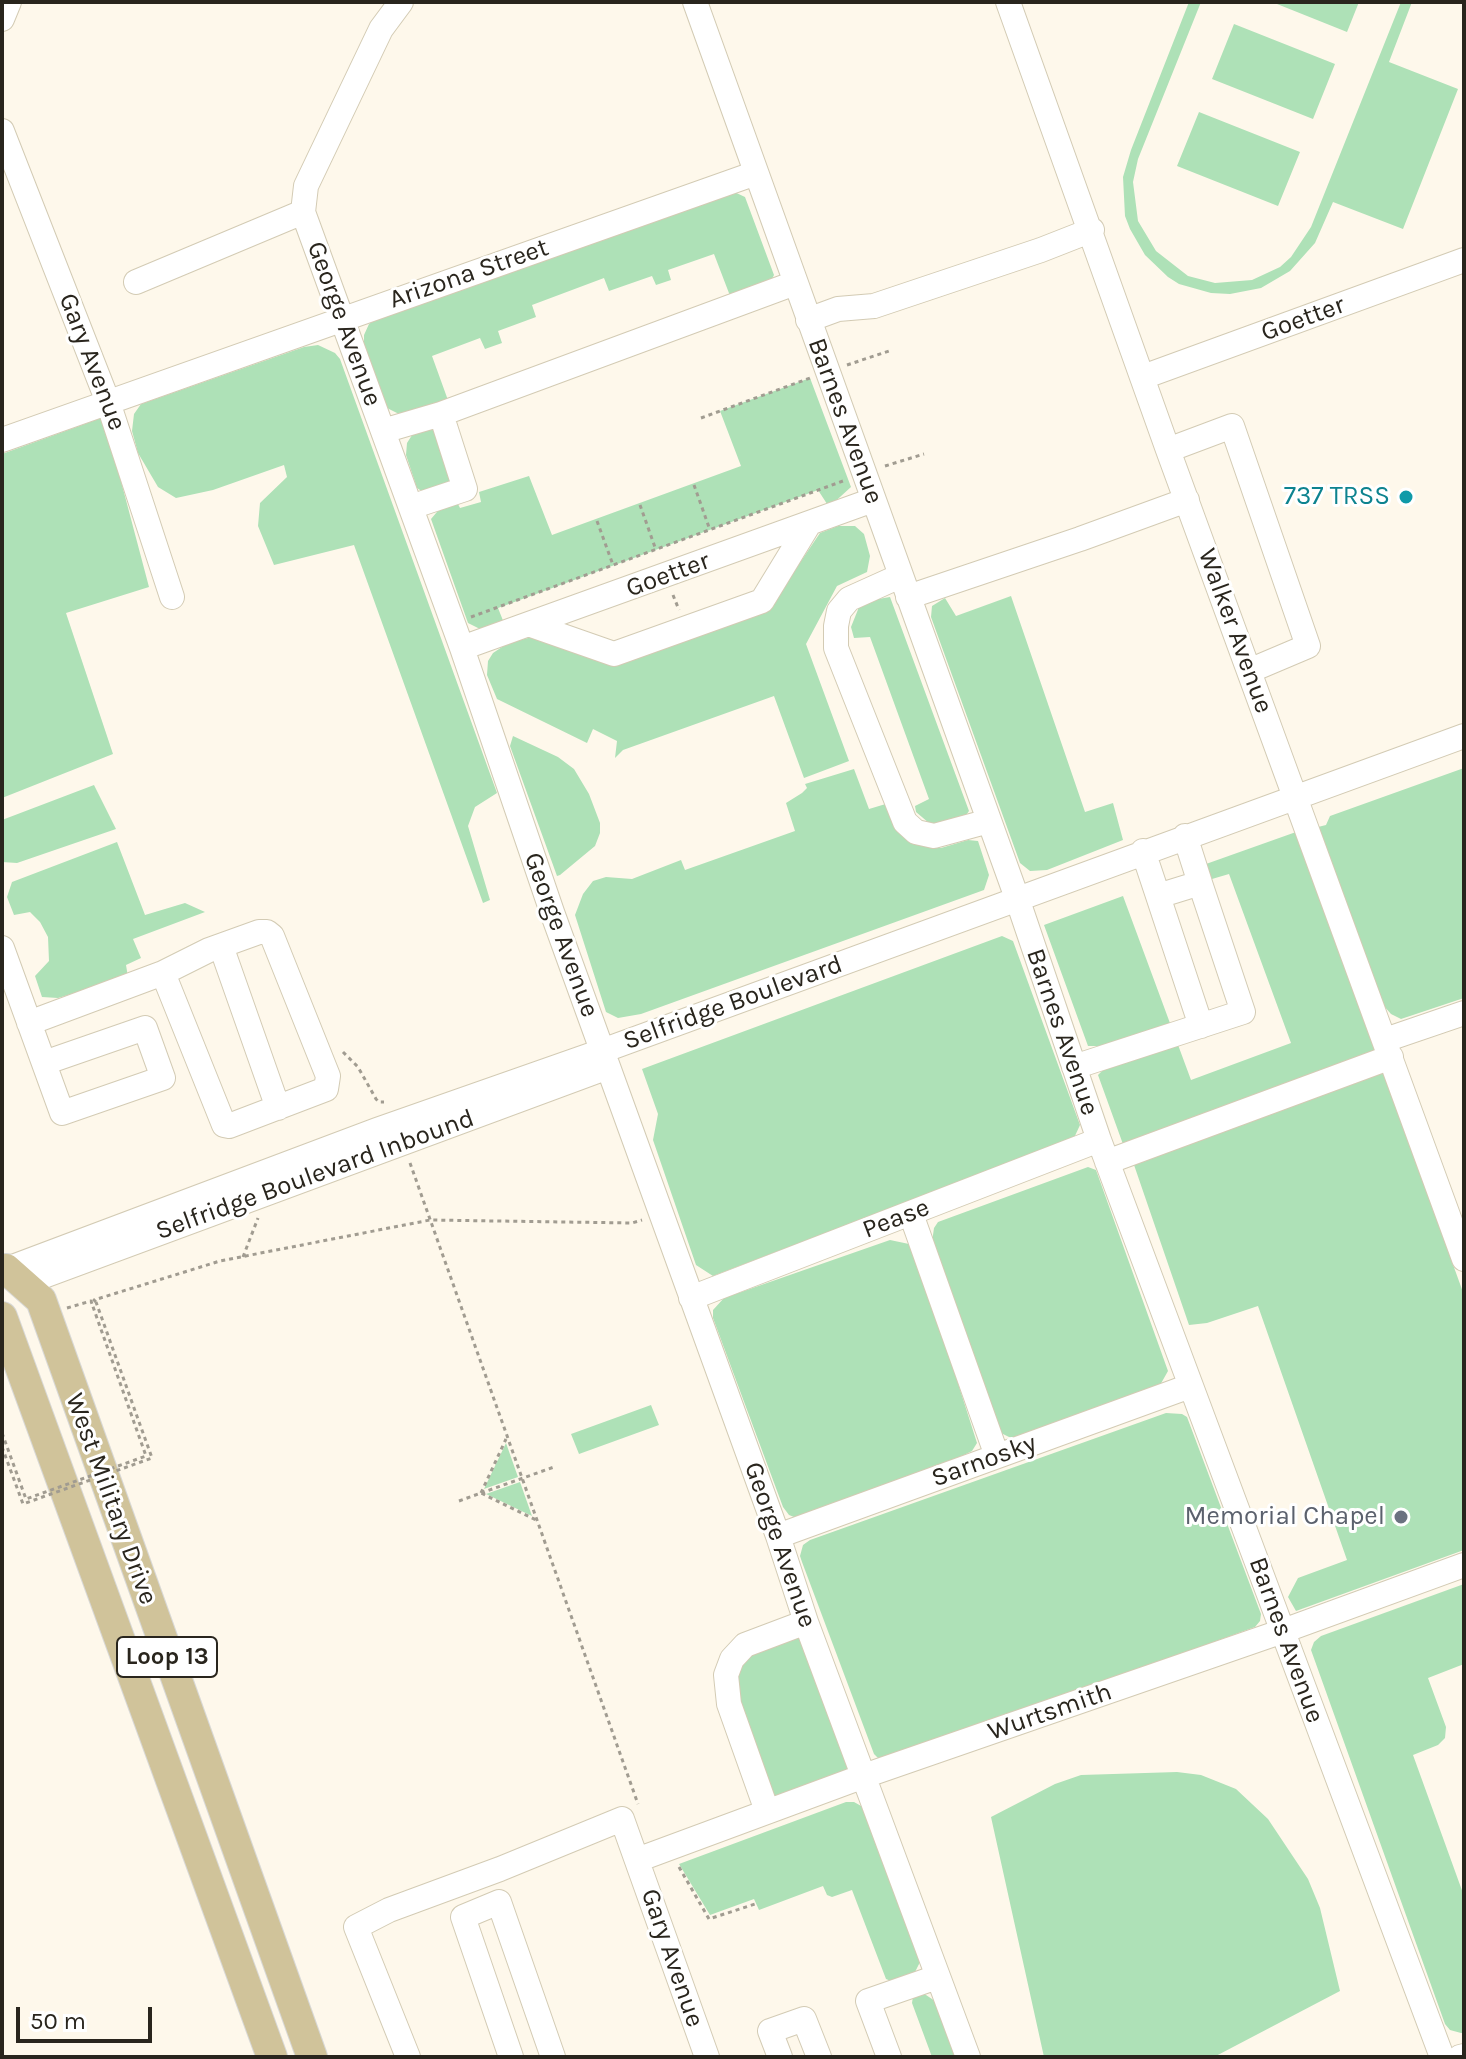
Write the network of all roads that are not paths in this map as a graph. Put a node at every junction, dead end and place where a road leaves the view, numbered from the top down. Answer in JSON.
{"nodes":[{"id":1,"x":9,"y":2,"type":"edge"},
{"id":2,"x":401,"y":2,"type":"edge"},
{"id":3,"x":695,"y":2,"type":"edge"},
{"id":4,"x":1008,"y":2,"type":"edge"},
{"id":5,"x":2,"y":19,"type":"edge"},
{"id":6,"x":5,"y":146,"type":"edge"},
{"id":7,"x":756,"y":173,"type":"junction"},
{"id":8,"x":303,"y":212,"type":"junction"},
{"id":9,"x":1092,"y":230,"type":"junction"},
{"id":10,"x":1464,"y":260,"type":"edge"},
{"id":11,"x":136,"y":282,"type":"dead end"},
{"id":12,"x":795,"y":283,"type":"junction"},
{"id":13,"x":342,"y":319,"type":"junction"},
{"id":14,"x":808,"y":320,"type":"junction"},
{"id":15,"x":1143,"y":377,"type":"junction"},
{"id":16,"x":108,"y":402,"type":"junction"},
{"id":17,"x":441,"y":414,"type":"junction"},
{"id":18,"x":383,"y":431,"type":"junction"},
{"id":19,"x":2,"y":440,"type":"edge"},
{"id":20,"x":1168,"y":450,"type":"junction"},
{"id":21,"x":873,"y":500,"type":"junction"},
{"id":22,"x":1187,"y":500,"type":"junction"},
{"id":23,"x":411,"y":507,"type":"junction"},
{"id":24,"x":809,"y":524,"type":"junction"},
{"id":25,"x":904,"y":586,"type":"junction"},
{"id":26,"x":172,"y":597,"type":"dead end"},
{"id":27,"x":531,"y":625,"type":"junction"},
{"id":28,"x":462,"y":648,"type":"junction"},
{"id":29,"x":1249,"y":671,"type":"junction"},
{"id":30,"x":1464,"y":736,"type":"edge"},
{"id":31,"x":1295,"y":797,"type":"junction"},
{"id":32,"x":989,"y":821,"type":"junction"},
{"id":33,"x":1185,"y":836,"type":"junction"},
{"id":34,"x":1143,"y":851,"type":"junction"},
{"id":35,"x":1200,"y":883,"type":"junction"},
{"id":36,"x":1158,"y":896,"type":"junction"},
{"id":37,"x":1017,"y":898,"type":"junction"},
{"id":38,"x":2,"y":948,"type":"edge"},
{"id":39,"x":215,"y":948,"type":"junction"},
{"id":40,"x":163,"y":973,"type":"junction"},
{"id":41,"x":1464,"y":1013,"type":"edge"},
{"id":42,"x":29,"y":1023,"type":"junction"},
{"id":43,"x":1201,"y":1026,"type":"junction"},
{"id":44,"x":1388,"y":1048,"type":"junction"},
{"id":45,"x":605,"y":1059,"type":"junction"},
{"id":46,"x":44,"y":1063,"type":"junction"},
{"id":47,"x":1074,"y":1067,"type":"junction"},
{"id":48,"x":278,"y":1108,"type":"junction"},
{"id":49,"x":1103,"y":1151,"type":"junction"},
{"id":50,"x":911,"y":1214,"type":"junction"},
{"id":51,"x":1464,"y":1259,"type":"edge"},
{"id":52,"x":8,"y":1271,"type":"edge"},
{"id":53,"x":691,"y":1298,"type":"junction"},
{"id":54,"x":2,"y":1306,"type":"edge"},
{"id":55,"x":2,"y":1317,"type":"edge"},
{"id":56,"x":1190,"y":1386,"type":"junction"},
{"id":57,"x":997,"y":1456,"type":"junction"},
{"id":58,"x":778,"y":1536,"type":"junction"},
{"id":59,"x":1464,"y":1565,"type":"edge"},
{"id":60,"x":806,"y":1622,"type":"junction"},
{"id":61,"x":1283,"y":1631,"type":"junction"},
{"id":62,"x":864,"y":1776,"type":"junction"},
{"id":63,"x":767,"y":1811,"type":"junction"},
{"id":64,"x":637,"y":1860,"type":"junction"},
{"id":65,"x":937,"y":1977,"type":"junction"},
{"id":66,"x":272,"y":2057,"type":"edge"},
{"id":67,"x":312,"y":2057,"type":"edge"},
{"id":68,"x":408,"y":2057,"type":"edge"},
{"id":69,"x":511,"y":2057,"type":"edge"},
{"id":70,"x":553,"y":2057,"type":"edge"},
{"id":71,"x":707,"y":2057,"type":"edge"},
{"id":72,"x":780,"y":2057,"type":"edge"},
{"id":73,"x":819,"y":2057,"type":"edge"},
{"id":74,"x":889,"y":2057,"type":"edge"},
{"id":75,"x":968,"y":2057,"type":"edge"},
{"id":76,"x":1442,"y":2057,"type":"edge"}],
"edges":[{"from":1,"to":5,"type":"street"},
{"from":2,"to":8,"type":"street","name":"George Avenue"},
{"from":3,"to":7,"type":"street","name":"Barnes Avenue"},
{"from":4,"to":9,"type":"street","name":"Walker Avenue"},
{"from":6,"to":16,"type":"street","name":"Gary Avenue"},
{"from":7,"to":12,"type":"street","name":"Barnes Avenue"},
{"from":7,"to":13,"type":"street","name":"Arizona Street"},
{"from":8,"to":11,"type":"street"},
{"from":8,"to":13,"type":"street","name":"George Avenue"},
{"from":9,"to":14,"type":"street"},
{"from":9,"to":15,"type":"street","name":"Walker Avenue"},
{"from":10,"to":15,"type":"street","name":"Goetter"},
{"from":12,"to":14,"type":"street","name":"Barnes Avenue"},
{"from":12,"to":17,"type":"street"},
{"from":13,"to":16,"type":"street","name":"Arizona Street"},
{"from":13,"to":18,"type":"street","name":"George Avenue"},
{"from":14,"to":21,"type":"street","name":"Barnes Avenue"},
{"from":15,"to":20,"type":"street","name":"Walker Avenue"},
{"from":16,"to":19,"type":"street","name":"Arizona Street"},
{"from":16,"to":26,"type":"street","name":"Gary Avenue"},
{"from":17,"to":18,"type":"street"},
{"from":17,"to":23,"type":"street"},
{"from":18,"to":23,"type":"street","name":"George Avenue"},
{"from":20,"to":22,"type":"street","name":"Walker Avenue"},
{"from":20,"to":29,"type":"street"},
{"from":21,"to":24,"type":"street","name":"Goetter"},
{"from":21,"to":25,"type":"street","name":"Barnes Avenue"},
{"from":22,"to":25,"type":"street"},
{"from":22,"to":29,"type":"street","name":"Walker Avenue"},
{"from":23,"to":28,"type":"street","name":"George Avenue"},
{"from":24,"to":27,"type":"street","name":"Goetter"},
{"from":24,"to":27,"type":"street"},
{"from":25,"to":32,"type":"street","name":"Barnes Avenue"},
{"from":25,"to":32,"type":"street"},
{"from":27,"to":28,"type":"street","name":"Goetter"},
{"from":28,"to":45,"type":"street","name":"George Avenue"},
{"from":29,"to":31,"type":"street","name":"Walker Avenue"},
{"from":30,"to":31,"type":"street","name":"Selfridge Boulevard"},
{"from":31,"to":33,"type":"street","name":"Selfridge Boulevard"},
{"from":31,"to":44,"type":"street","name":"Walker Avenue"},
{"from":32,"to":37,"type":"street","name":"Barnes Avenue"},
{"from":33,"to":34,"type":"street","name":"Selfridge Boulevard"},
{"from":33,"to":35,"type":"street"},
{"from":34,"to":36,"type":"street"},
{"from":34,"to":37,"type":"street","name":"Selfridge Boulevard"},
{"from":35,"to":36,"type":"street"},
{"from":35,"to":43,"type":"street"},
{"from":36,"to":43,"type":"street"},
{"from":37,"to":45,"type":"street","name":"Selfridge Boulevard"},
{"from":37,"to":47,"type":"street","name":"Barnes Avenue"},
{"from":38,"to":42,"type":"street"},
{"from":39,"to":40,"type":"street"},
{"from":39,"to":48,"type":"street"},
{"from":39,"to":48,"type":"street"},
{"from":40,"to":42,"type":"street"},
{"from":40,"to":48,"type":"street"},
{"from":41,"to":44,"type":"street"},
{"from":42,"to":46,"type":"street"},
{"from":43,"to":47,"type":"street"},
{"from":44,"to":49,"type":"street","name":"Pease"},
{"from":44,"to":51,"type":"street","name":"Walker Avenue"},
{"from":45,"to":52,"type":"street","name":"Selfridge Boulevard Inbound"},
{"from":45,"to":53,"type":"street","name":"George Avenue"},
{"from":46,"to":46,"type":"street"},
{"from":47,"to":49,"type":"street","name":"Barnes Avenue"},
{"from":49,"to":50,"type":"street","name":"Pease"},
{"from":49,"to":56,"type":"street","name":"Barnes Avenue"},
{"from":50,"to":53,"type":"street","name":"Pease"},
{"from":50,"to":57,"type":"street"},
{"from":52,"to":54,"type":"main road"},
{"from":52,"to":67,"type":"main road","name":"West Military Drive","number":"Loop 13"},
{"from":53,"to":58,"type":"street","name":"George Avenue"},
{"from":55,"to":66,"type":"main road","name":"West Military Drive","number":"Loop 13"},
{"from":56,"to":57,"type":"street","name":"Sarnosky"},
{"from":56,"to":61,"type":"street","name":"Barnes Avenue"},
{"from":57,"to":58,"type":"street","name":"Sarnosky"},
{"from":58,"to":60,"type":"street","name":"George Avenue"},
{"from":59,"to":61,"type":"street","name":"Wurtsmith"},
{"from":60,"to":62,"type":"street","name":"George Avenue"},
{"from":60,"to":63,"type":"street"},
{"from":61,"to":62,"type":"street","name":"Wurtsmith"},
{"from":61,"to":76,"type":"street","name":"Barnes Avenue"},
{"from":62,"to":63,"type":"street","name":"Wurtsmith"},
{"from":62,"to":65,"type":"street","name":"George Avenue"},
{"from":63,"to":64,"type":"street","name":"Wurtsmith"},
{"from":64,"to":68,"type":"street","name":"Gary Avenue"},
{"from":64,"to":71,"type":"street","name":"Gary Avenue"},
{"from":65,"to":74,"type":"street"},
{"from":65,"to":75,"type":"street","name":"George Avenue"},
{"from":69,"to":70,"type":"street"},
{"from":72,"to":73,"type":"street"}]}
